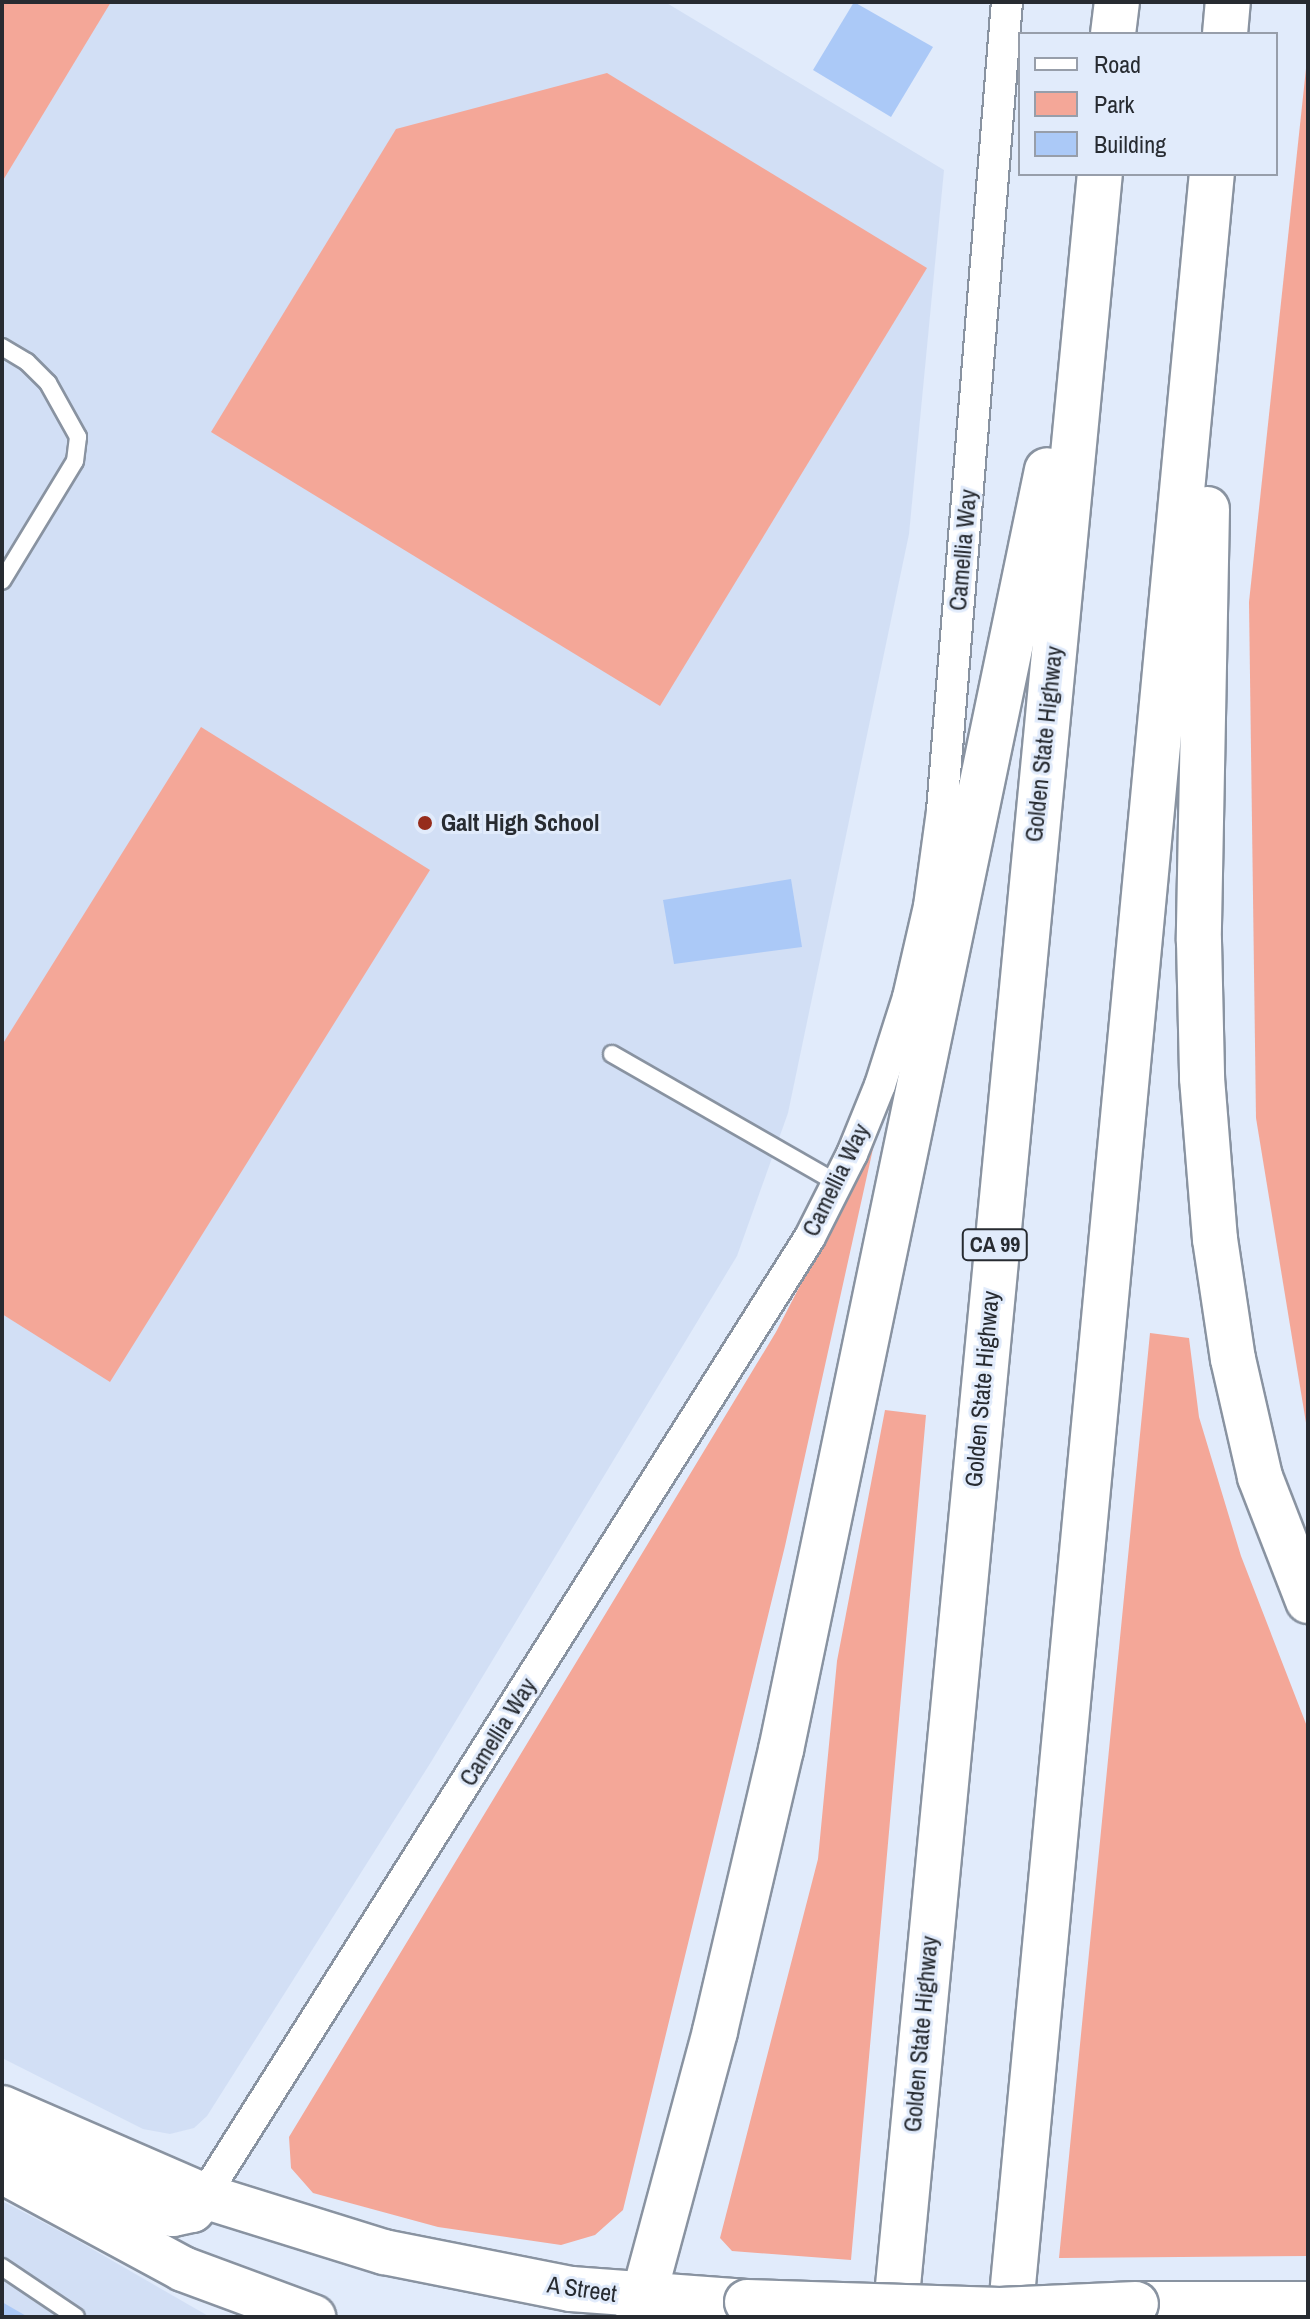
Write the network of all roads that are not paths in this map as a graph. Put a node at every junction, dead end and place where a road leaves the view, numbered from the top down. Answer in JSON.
{"nodes":[{"id":1,"x":1007,"y":2,"type":"edge"},
{"id":2,"x":1117,"y":2,"type":"edge"},
{"id":3,"x":1228,"y":2,"type":"edge"},
{"id":4,"x":1113,"y":32,"type":"edge"},
{"id":5,"x":1225,"y":32,"type":"edge"},
{"id":6,"x":1100,"y":176,"type":"edge"},
{"id":7,"x":1213,"y":176,"type":"edge"},
{"id":8,"x":1213,"y":176,"type":"edge"},
{"id":9,"x":1093,"y":249,"type":"junction"},
{"id":10,"x":2,"y":347,"type":"edge"},
{"id":11,"x":2,"y":581,"type":"edge"},
{"id":12,"x":612,"y":1054,"type":"dead end"},
{"id":13,"x":837,"y":1183,"type":"junction"},
{"id":14,"x":1308,"y":1601,"type":"edge"},
{"id":15,"x":2,"y":2108,"type":"edge"},
{"id":16,"x":2,"y":2137,"type":"edge"},
{"id":17,"x":2,"y":2171,"type":"edge"},
{"id":18,"x":204,"y":2196,"type":"junction"},
{"id":19,"x":2,"y":2267,"type":"edge"},
{"id":20,"x":1308,"y":2304,"type":"edge"},
{"id":21,"x":641,"y":2307,"type":"edge"},
{"id":22,"x":76,"y":2317,"type":"edge"},
{"id":23,"x":313,"y":2317,"type":"edge"},
{"id":24,"x":895,"y":2317,"type":"edge"},
{"id":25,"x":1010,"y":2317,"type":"edge"}],
"edges":[{"from":1,"to":13,"type":"street","name":"Camellia Way"},
{"from":2,"to":4,"type":"main road"},
{"from":3,"to":5,"type":"main road"},
{"from":6,"to":9,"type":"main road","name":"Golden State Highway","number":"CA 99"},
{"from":7,"to":14,"type":"main road"},
{"from":8,"to":25,"type":"main road"},
{"from":9,"to":21,"type":"main road"},
{"from":9,"to":24,"type":"main road","name":"Golden State Highway","number":"CA 99"},
{"from":10,"to":11,"type":"lane"},
{"from":12,"to":13,"type":"lane"},
{"from":13,"to":18,"type":"street","name":"Camellia Way"},
{"from":15,"to":18,"type":"main road","name":"A Street"},
{"from":16,"to":18,"type":"main road"},
{"from":17,"to":23,"type":"main road"},
{"from":18,"to":21,"type":"main road","name":"A Street"},
{"from":19,"to":22,"type":"lane"},
{"from":20,"to":21,"type":"main road","name":"A Street","bridge":true}]}
